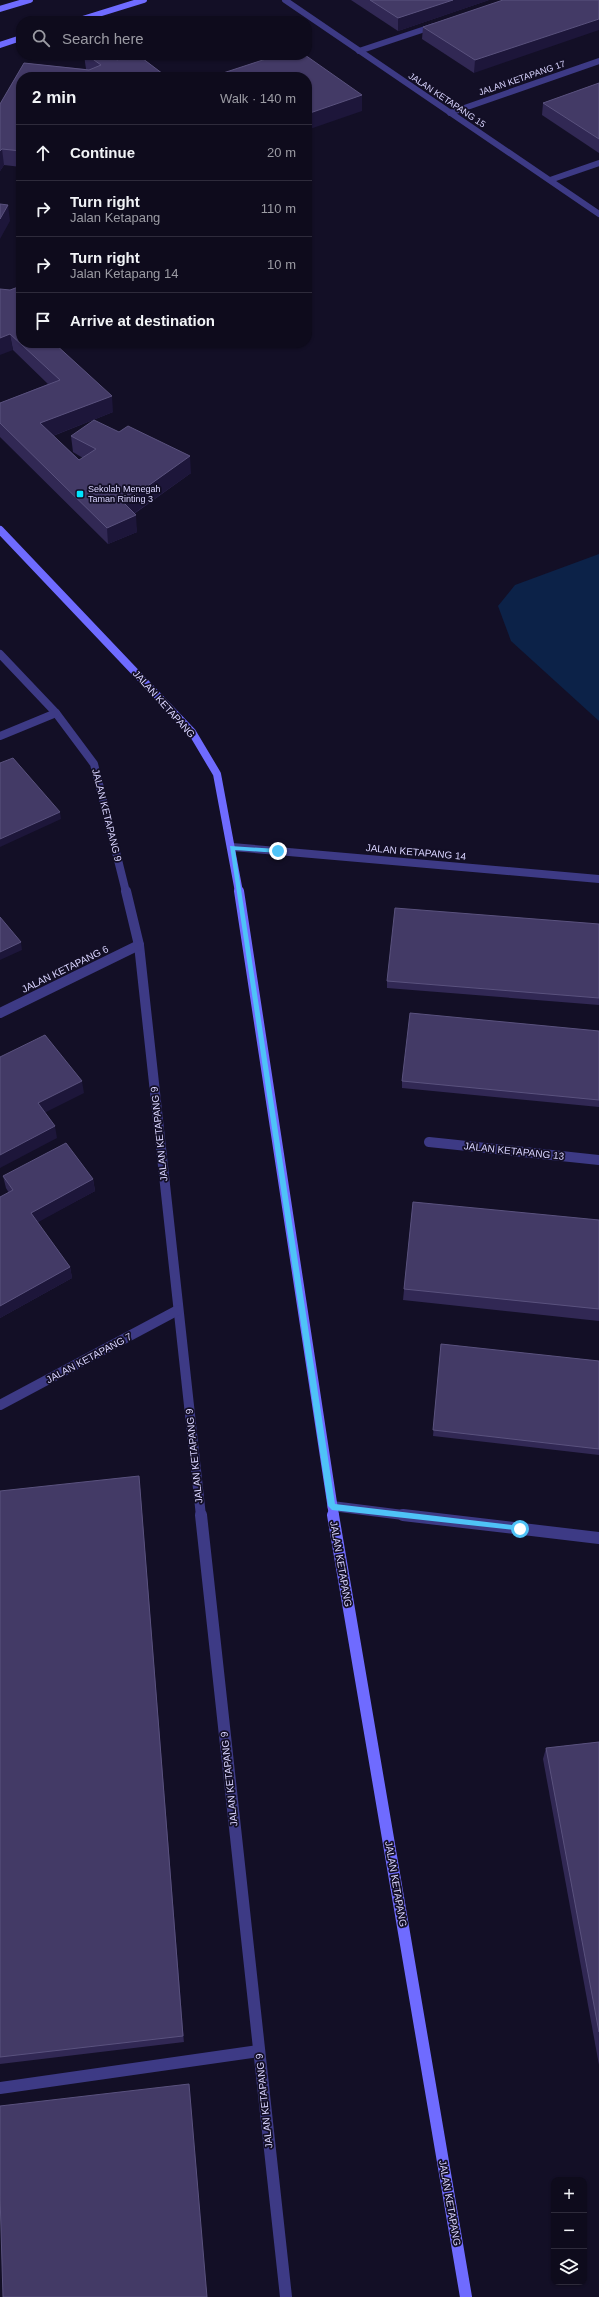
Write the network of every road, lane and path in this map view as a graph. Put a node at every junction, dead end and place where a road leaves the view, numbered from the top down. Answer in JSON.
{"nodes":[{"id":1,"x":30,"y":0,"type":"edge"},
{"id":2,"x":144,"y":0,"type":"edge"},
{"id":3,"x":285,"y":0,"type":"edge"},
{"id":4,"x":0,"y":9,"type":"edge"},
{"id":5,"x":92,"y":16,"type":"edge"},
{"id":6,"x":308,"y":16,"type":"edge"},
{"id":7,"x":312,"y":19,"type":"edge"},
{"id":8,"x":440,"y":24,"type":"edge"},
{"id":9,"x":16,"y":40,"type":"edge"},
{"id":10,"x":0,"y":45,"type":"edge"},
{"id":11,"x":359,"y":51,"type":"junction"},
{"id":12,"x":599,"y":61,"type":"edge"},
{"id":13,"x":450,"y":113,"type":"junction"},
{"id":14,"x":599,"y":163,"type":"edge"},
{"id":15,"x":550,"y":180,"type":"junction"},
{"id":16,"x":599,"y":214,"type":"edge"},
{"id":17,"x":0,"y":530,"type":"edge"},
{"id":18,"x":0,"y":654,"type":"edge"},
{"id":19,"x":56,"y":713,"type":"junction"},
{"id":20,"x":0,"y":736,"type":"edge"},
{"id":21,"x":232,"y":847,"type":"junction"},
{"id":22,"x":599,"y":879,"type":"edge"},
{"id":23,"x":139,"y":945,"type":"junction"},
{"id":24,"x":0,"y":1012,"type":"edge"},
{"id":25,"x":429,"y":1142,"type":"dead end"},
{"id":26,"x":599,"y":1160,"type":"edge"},
{"id":27,"x":178,"y":1310,"type":"junction"},
{"id":28,"x":0,"y":1405,"type":"edge"},
{"id":29,"x":332,"y":1506,"type":"junction"},
{"id":30,"x":599,"y":1538,"type":"edge"},
{"id":31,"x":259,"y":2051,"type":"junction"},
{"id":32,"x":0,"y":2088,"type":"edge"},
{"id":33,"x":286,"y":2297,"type":"edge"},
{"id":34,"x":466,"y":2297,"type":"edge"}],
"edges":[{"from":1,"to":4,"type":"street"},
{"from":2,"to":5,"type":"street"},
{"from":3,"to":6,"type":"street","name":"JALAN KETAPANG 15"},
{"from":7,"to":11,"type":"street","name":"JALAN KETAPANG 15"},
{"from":8,"to":11,"type":"street"},
{"from":9,"to":10,"type":"street"},
{"from":11,"to":13,"type":"street","name":"JALAN KETAPANG 15"},
{"from":12,"to":13,"type":"street","name":"JALAN KETAPANG 17"},
{"from":13,"to":15,"type":"street","name":"JALAN KETAPANG 15"},
{"from":14,"to":15,"type":"street"},
{"from":15,"to":16,"type":"street","name":"JALAN KETAPANG 15"},
{"from":17,"to":21,"type":"street","name":"JALAN KETAPANG"},
{"from":18,"to":19,"type":"street","name":"JALAN KETAPANG 9"},
{"from":19,"to":20,"type":"street"},
{"from":19,"to":23,"type":"street","name":"JALAN KETAPANG 9"},
{"from":21,"to":22,"type":"street","name":"JALAN KETAPANG 14"},
{"from":21,"to":29,"type":"street","name":"JALAN KETAPANG"},
{"from":23,"to":24,"type":"street","name":"JALAN KETAPANG 6"},
{"from":23,"to":27,"type":"street","name":"JALAN KETAPANG 9"},
{"from":25,"to":26,"type":"street","name":"JALAN KETAPANG 13"},
{"from":27,"to":28,"type":"street","name":"JALAN KETAPANG 7"},
{"from":27,"to":31,"type":"street","name":"JALAN KETAPANG 9"},
{"from":29,"to":30,"type":"street"},
{"from":29,"to":34,"type":"street","name":"JALAN KETAPANG"},
{"from":31,"to":32,"type":"street"},
{"from":31,"to":33,"type":"street","name":"JALAN KETAPANG 9"}]}
